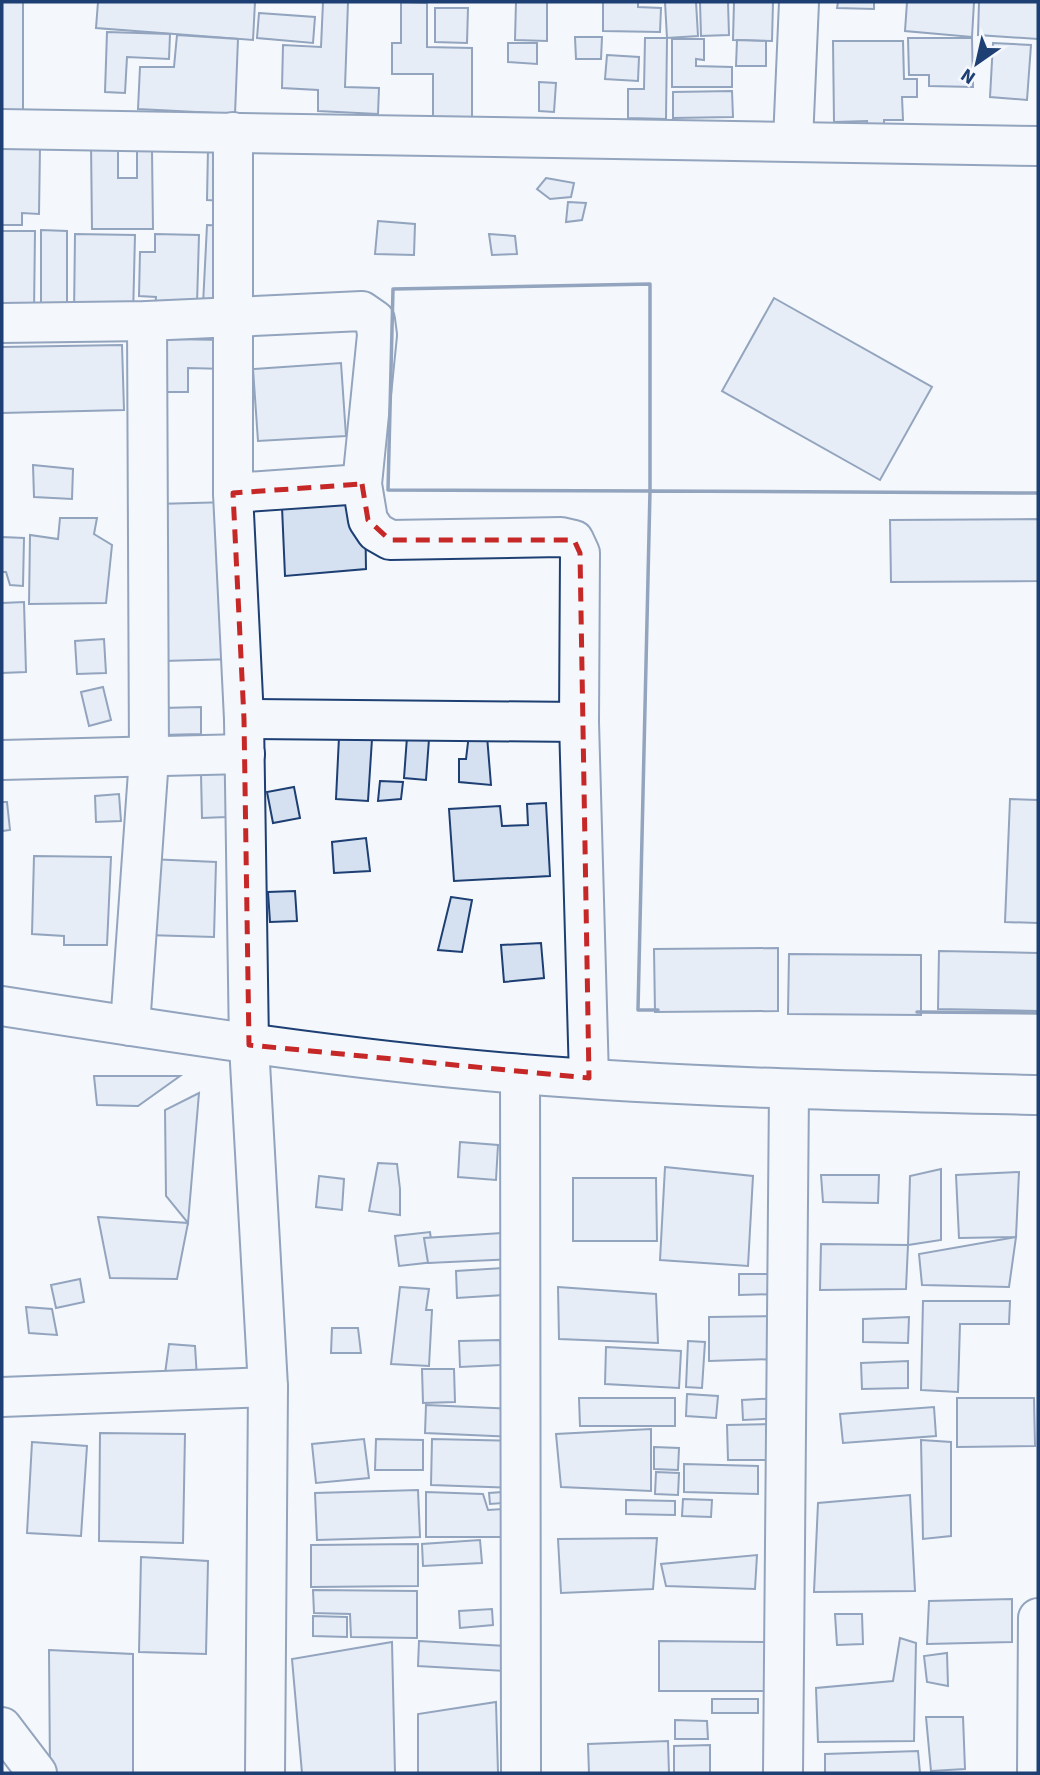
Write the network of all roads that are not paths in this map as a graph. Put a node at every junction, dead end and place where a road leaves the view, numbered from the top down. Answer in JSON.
{"nodes":[{"id":1,"x":799,"y":2,"type":"edge"},
{"id":2,"x":2,"y":129,"type":"edge"},
{"id":3,"x":233,"y":132,"type":"junction"},
{"id":4,"x":793,"y":141,"type":"junction"},
{"id":5,"x":1038,"y":146,"type":"edge"},
{"id":6,"x":231,"y":316,"type":"junction"},
{"id":7,"x":147,"y":321,"type":"junction"},
{"id":8,"x":2,"y":323,"type":"edge"},
{"id":9,"x":362,"y":484,"type":"junction"},
{"id":10,"x":233,"y":493,"type":"junction"},
{"id":11,"x":579,"y":722,"type":"junction"},
{"id":12,"x":245,"y":736,"type":"junction"},
{"id":13,"x":149,"y":758,"type":"junction"},
{"id":14,"x":2,"y":760,"type":"edge"},
{"id":15,"x":2,"y":1006,"type":"edge"},
{"id":16,"x":130,"y":1026,"type":"junction"},
{"id":17,"x":249,"y":1045,"type":"junction"},
{"id":18,"x":520,"y":1074,"type":"junction"},
{"id":19,"x":589,"y":1078,"type":"junction"},
{"id":20,"x":789,"y":1089,"type":"junction"},
{"id":21,"x":1038,"y":1095,"type":"edge"},
{"id":22,"x":268,"y":1387,"type":"junction"},
{"id":23,"x":2,"y":1397,"type":"edge"},
{"id":24,"x":1038,"y":1618,"type":"edge"},
{"id":25,"x":2,"y":1727,"type":"edge"},
{"id":26,"x":37,"y":1773,"type":"edge"},
{"id":27,"x":265,"y":1773,"type":"edge"},
{"id":28,"x":521,"y":1773,"type":"edge"},
{"id":29,"x":783,"y":1773,"type":"edge"},
{"id":30,"x":1037,"y":1773,"type":"edge"}],
"edges":[{"from":1,"to":4,"type":"street"},
{"from":2,"to":3,"type":"street"},
{"from":3,"to":4,"type":"street"},
{"from":3,"to":6,"type":"street"},
{"from":4,"to":5,"type":"street"},
{"from":6,"to":7,"type":"street"},
{"from":6,"to":9,"type":"street"},
{"from":6,"to":10,"type":"street"},
{"from":7,"to":8,"type":"street"},
{"from":7,"to":13,"type":"street"},
{"from":9,"to":10,"type":"street"},
{"from":9,"to":11,"type":"street"},
{"from":10,"to":12,"type":"street"},
{"from":11,"to":12,"type":"street"},
{"from":11,"to":19,"type":"street"},
{"from":12,"to":13,"type":"street"},
{"from":12,"to":17,"type":"street"},
{"from":13,"to":14,"type":"street"},
{"from":13,"to":16,"type":"street"},
{"from":15,"to":16,"type":"street"},
{"from":16,"to":17,"type":"street"},
{"from":17,"to":18,"type":"street"},
{"from":17,"to":22,"type":"street"},
{"from":18,"to":19,"type":"street"},
{"from":18,"to":28,"type":"street"},
{"from":19,"to":20,"type":"street"},
{"from":20,"to":21,"type":"street"},
{"from":20,"to":29,"type":"street"},
{"from":22,"to":23,"type":"street"},
{"from":22,"to":27,"type":"street"},
{"from":24,"to":30,"type":"street"},
{"from":25,"to":26,"type":"street"}]}
